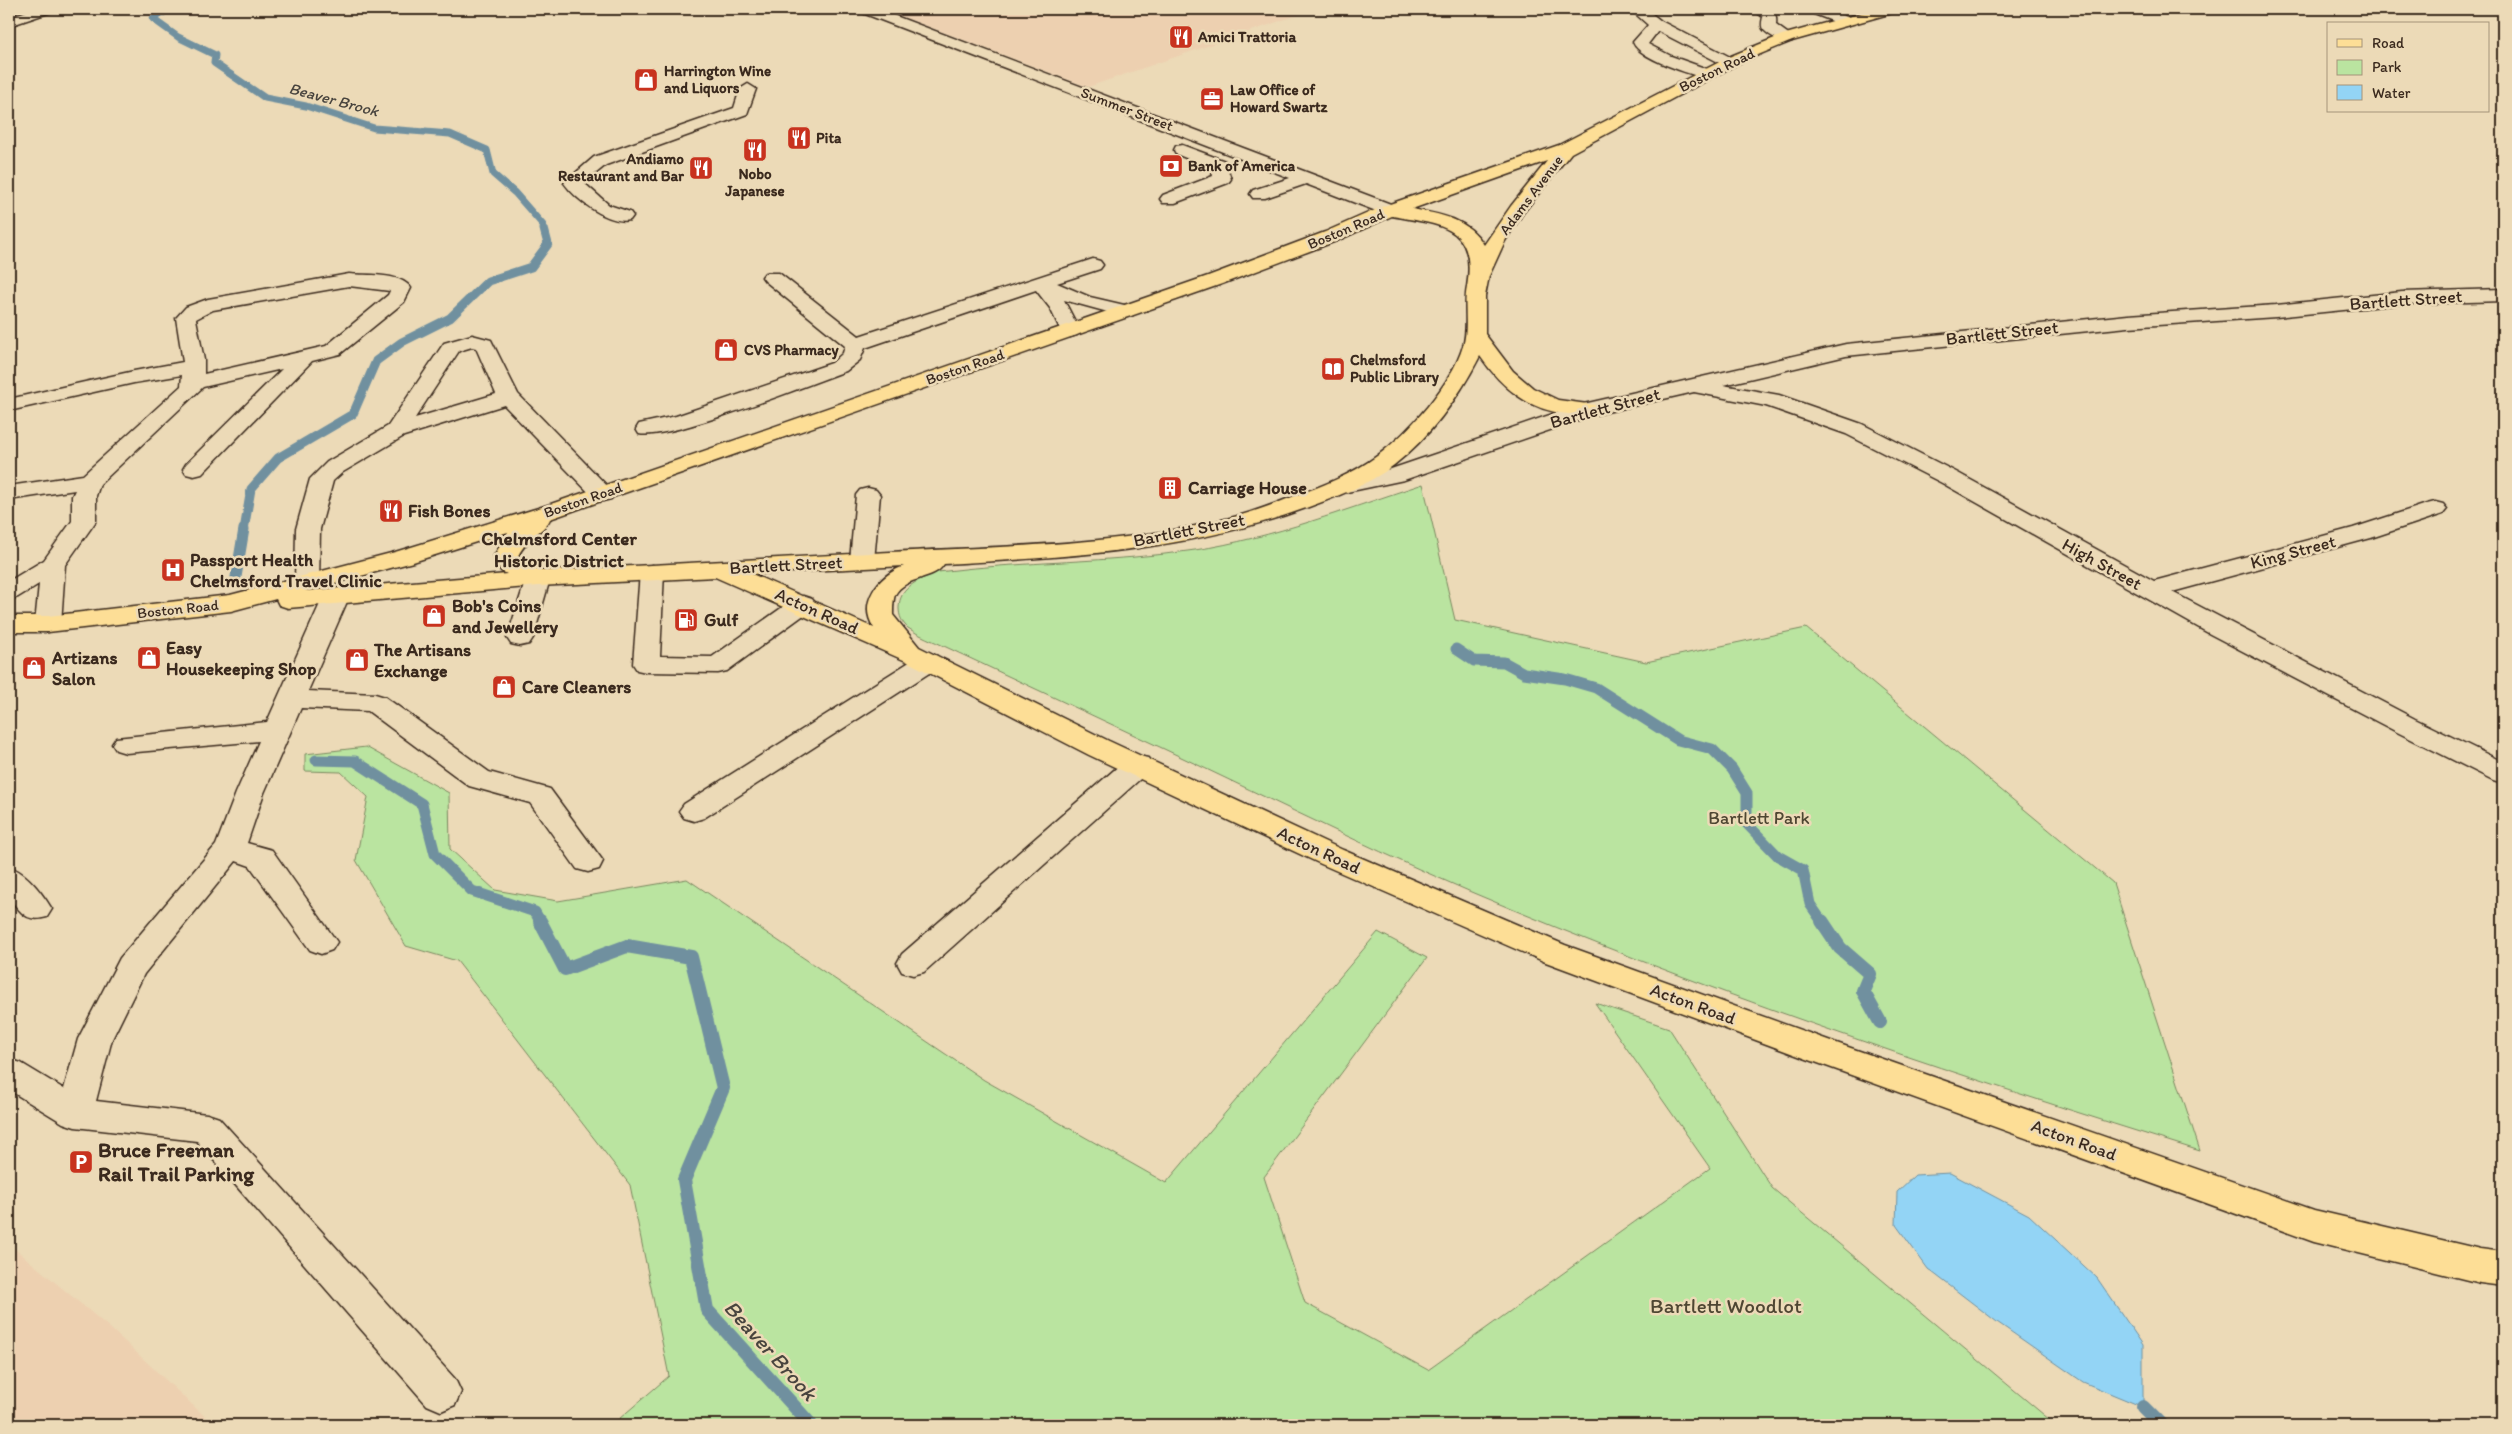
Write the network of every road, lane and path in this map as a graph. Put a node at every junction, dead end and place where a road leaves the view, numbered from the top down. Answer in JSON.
{"nodes":[{"id":1,"x":46,"y":9,"type":"edge"},
{"id":2,"x":865,"y":9,"type":"edge"},
{"id":3,"x":1637,"y":9,"type":"edge"},
{"id":4,"x":1759,"y":9,"type":"edge"},
{"id":5,"x":1814,"y":9,"type":"edge"},
{"id":6,"x":1891,"y":9,"type":"edge"},
{"id":7,"x":1845,"y":21,"type":"junction"},
{"id":8,"x":9,"y":22,"type":"edge"},
{"id":9,"x":1656,"y":24,"type":"junction"},
{"id":10,"x":1787,"y":38,"type":"junction"},
{"id":11,"x":1730,"y":62,"type":"junction"},
{"id":12,"x":1708,"y":74,"type":"junction"},
{"id":13,"x":748,"y":89,"type":"dead end"},
{"id":14,"x":1163,"y":143,"type":"dead end"},
{"id":15,"x":1566,"y":149,"type":"junction"},
{"id":16,"x":1306,"y":178,"type":"junction"},
{"id":17,"x":1259,"y":194,"type":"dead end"},
{"id":18,"x":1169,"y":199,"type":"dead end"},
{"id":19,"x":1390,"y":210,"type":"junction"},
{"id":20,"x":624,"y":216,"type":"dead end"},
{"id":21,"x":1452,"y":225,"type":"junction"},
{"id":22,"x":1332,"y":236,"type":"junction"},
{"id":23,"x":1093,"y":265,"type":"dead end"},
{"id":24,"x":1479,"y":276,"type":"junction"},
{"id":25,"x":772,"y":277,"type":"dead end"},
{"id":26,"x":1041,"y":284,"type":"junction"},
{"id":27,"x":2503,"y":295,"type":"edge"},
{"id":28,"x":1126,"y":311,"type":"junction"},
{"id":29,"x":1070,"y":331,"type":"junction"},
{"id":30,"x":1475,"y":334,"type":"junction"},
{"id":31,"x":856,"y":344,"type":"junction"},
{"id":32,"x":305,"y":358,"type":"junction"},
{"id":33,"x":193,"y":375,"type":"junction"},
{"id":34,"x":1690,"y":385,"type":"junction"},
{"id":35,"x":508,"y":397,"type":"junction"},
{"id":36,"x":9,"y":405,"type":"edge"},
{"id":37,"x":1587,"y":410,"type":"junction"},
{"id":38,"x":646,"y":429,"type":"dead end"},
{"id":39,"x":396,"y":431,"type":"junction"},
{"id":40,"x":194,"y":469,"type":"dead end"},
{"id":41,"x":90,"y":481,"type":"junction"},
{"id":42,"x":1347,"y":484,"type":"junction"},
{"id":43,"x":9,"y":493,"type":"edge"},
{"id":44,"x":603,"y":494,"type":"junction"},
{"id":45,"x":868,"y":496,"type":"dead end"},
{"id":46,"x":2435,"y":509,"type":"dead end"},
{"id":47,"x":556,"y":510,"type":"junction"},
{"id":48,"x":970,"y":554,"type":"junction"},
{"id":49,"x":862,"y":560,"type":"junction"},
{"id":50,"x":53,"y":565,"type":"junction"},
{"id":51,"x":718,"y":569,"type":"junction"},
{"id":52,"x":652,"y":572,"type":"junction"},
{"id":53,"x":538,"y":579,"type":"junction"},
{"id":54,"x":307,"y":583,"type":"junction"},
{"id":55,"x":2150,"y":590,"type":"junction"},
{"id":56,"x":9,"y":592,"type":"edge"},
{"id":57,"x":336,"y":597,"type":"junction"},
{"id":58,"x":231,"y":603,"type":"junction"},
{"id":59,"x":802,"y":604,"type":"junction"},
{"id":60,"x":9,"y":624,"type":"edge"},
{"id":61,"x":48,"y":624,"type":"junction"},
{"id":62,"x":9,"y":635,"type":"edge"},
{"id":63,"x":520,"y":638,"type":"dead end"},
{"id":64,"x":921,"y":658,"type":"junction"},
{"id":65,"x":291,"y":699,"type":"junction"},
{"id":66,"x":278,"y":730,"type":"junction"},
{"id":67,"x":126,"y":744,"type":"dead end"},
{"id":68,"x":1138,"y":766,"type":"junction"},
{"id":69,"x":2503,"y":773,"type":"edge"},
{"id":70,"x":694,"y":811,"type":"dead end"},
{"id":71,"x":230,"y":849,"type":"junction"},
{"id":72,"x":588,"y":861,"type":"dead end"},
{"id":73,"x":9,"y":878,"type":"edge"},
{"id":74,"x":36,"y":909,"type":"dead end"},
{"id":75,"x":321,"y":942,"type":"dead end"},
{"id":76,"x":913,"y":963,"type":"dead end"},
{"id":77,"x":9,"y":1073,"type":"edge"},
{"id":78,"x":75,"y":1113,"type":"junction"},
{"id":79,"x":2503,"y":1269,"type":"edge"},
{"id":80,"x":442,"y":1392,"type":"dead end"}],
"edges":[{"from":1,"to":8,"type":"street"},
{"from":2,"to":16,"type":"street","name":"Summer Street"},
{"from":3,"to":9,"type":"street"},
{"from":4,"to":10,"type":"street"},
{"from":5,"to":7,"type":"street"},
{"from":6,"to":7,"type":"main road","name":"Boston Road"},
{"from":7,"to":10,"type":"main road","name":"Boston Road"},
{"from":9,"to":11,"type":"street"},
{"from":9,"to":12,"type":"street"},
{"from":10,"to":11,"type":"main road","name":"Boston Road"},
{"from":11,"to":12,"type":"main road","name":"Boston Road"},
{"from":12,"to":15,"type":"main road","name":"Boston Road"},
{"from":13,"to":20,"type":"street"},
{"from":14,"to":18,"type":"street"},
{"from":15,"to":19,"type":"main road","name":"Boston Road"},
{"from":15,"to":24,"type":"main road","name":"Adams Avenue"},
{"from":16,"to":17,"type":"street"},
{"from":16,"to":19,"type":"street","name":"Summer Street"},
{"from":19,"to":21,"type":"main road"},
{"from":19,"to":22,"type":"main road","name":"Boston Road"},
{"from":21,"to":22,"type":"main road"},
{"from":21,"to":24,"type":"main road"},
{"from":22,"to":28,"type":"main road","name":"Boston Road"},
{"from":23,"to":26,"type":"street"},
{"from":24,"to":30,"type":"main road","name":"Adams Avenue"},
{"from":25,"to":31,"type":"street"},
{"from":26,"to":28,"type":"street"},
{"from":26,"to":29,"type":"street"},
{"from":26,"to":31,"type":"street"},
{"from":27,"to":34,"type":"street","name":"Bartlett Street"},
{"from":28,"to":29,"type":"main road","name":"Boston Road"},
{"from":29,"to":44,"type":"main road","name":"Boston Road"},
{"from":30,"to":37,"type":"main road"},
{"from":30,"to":42,"type":"main road","name":"Adams Avenue"},
{"from":31,"to":38,"type":"street"},
{"from":32,"to":33,"type":"street"},
{"from":32,"to":33,"type":"street"},
{"from":32,"to":40,"type":"street"},
{"from":33,"to":36,"type":"street"},
{"from":33,"to":41,"type":"street"},
{"from":34,"to":37,"type":"street","name":"Bartlett Street"},
{"from":34,"to":55,"type":"street","name":"High Street"},
{"from":35,"to":39,"type":"street"},
{"from":35,"to":39,"type":"street"},
{"from":35,"to":44,"type":"street"},
{"from":37,"to":42,"type":"street","name":"Bartlett Street"},
{"from":39,"to":54,"type":"street"},
{"from":41,"to":43,"type":"street"},
{"from":41,"to":50,"type":"street"},
{"from":42,"to":48,"type":"main road","name":"Bartlett Street"},
{"from":44,"to":47,"type":"main road","name":"Boston Road"},
{"from":45,"to":49,"type":"street"},
{"from":46,"to":55,"type":"street","name":"King Street"},
{"from":47,"to":53,"type":"main road"},
{"from":47,"to":54,"type":"main road","name":"Boston Road"},
{"from":48,"to":49,"type":"main road","name":"Bartlett Street"},
{"from":48,"to":64,"type":"main road","name":"Acton Road"},
{"from":49,"to":51,"type":"main road","name":"Bartlett Street"},
{"from":50,"to":56,"type":"street"},
{"from":50,"to":61,"type":"street"},
{"from":51,"to":52,"type":"main road","name":"Bartlett Street"},
{"from":51,"to":59,"type":"main road","name":"Acton Road"},
{"from":52,"to":53,"type":"main road","name":"Bartlett Street"},
{"from":52,"to":59,"type":"street"},
{"from":53,"to":57,"type":"main road","name":"Bartlett Street"},
{"from":53,"to":63,"type":"street"},
{"from":54,"to":58,"type":"main road","name":"Boston Road"},
{"from":55,"to":69,"type":"street","name":"High Street"},
{"from":57,"to":58,"type":"main road","name":"Bartlett Street"},
{"from":57,"to":65,"type":"street"},
{"from":58,"to":61,"type":"main road","name":"Boston Road"},
{"from":59,"to":64,"type":"main road","name":"Acton Road"},
{"from":60,"to":61,"type":"main road","name":"Boston Road"},
{"from":61,"to":62,"type":"main road"},
{"from":64,"to":68,"type":"main road","name":"Acton Road"},
{"from":64,"to":70,"type":"street"},
{"from":65,"to":66,"type":"street"},
{"from":65,"to":72,"type":"street"},
{"from":66,"to":67,"type":"street"},
{"from":66,"to":71,"type":"street"},
{"from":68,"to":76,"type":"street"},
{"from":68,"to":79,"type":"main road","name":"Acton Road"},
{"from":71,"to":75,"type":"street"},
{"from":71,"to":78,"type":"street"},
{"from":73,"to":74,"type":"street"},
{"from":77,"to":78,"type":"street"},
{"from":78,"to":80,"type":"street"}]}
